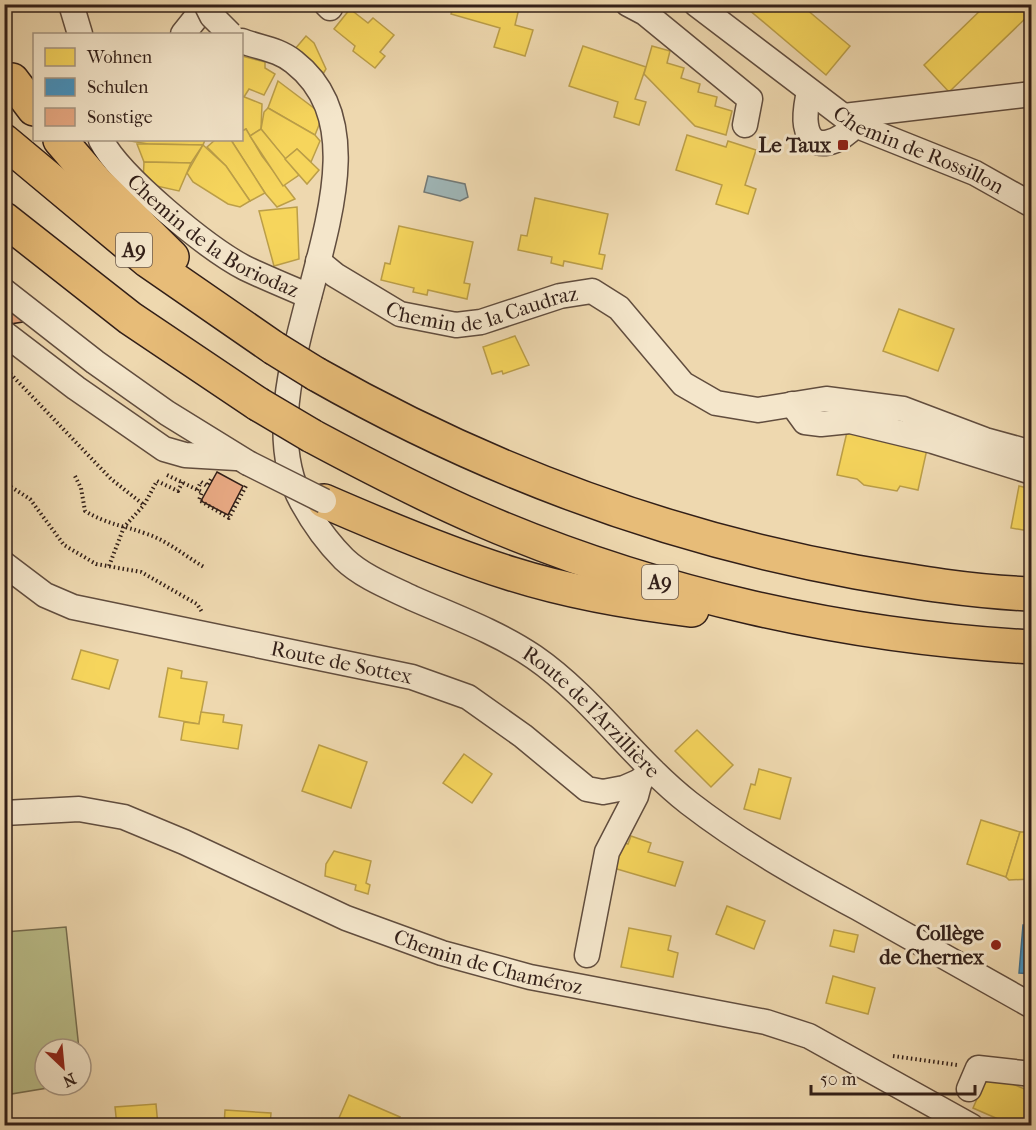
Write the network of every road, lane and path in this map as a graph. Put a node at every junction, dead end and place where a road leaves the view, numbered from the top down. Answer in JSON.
{"nodes":[{"id":1,"x":71,"y":4,"type":"edge"},
{"id":2,"x":628,"y":4,"type":"edge"},
{"id":3,"x":696,"y":4,"type":"edge"},
{"id":4,"x":194,"y":20,"type":"edge"},
{"id":5,"x":80,"y":33,"type":"edge"},
{"id":6,"x":231,"y":33,"type":"edge"},
{"id":7,"x":243,"y":41,"type":"edge"},
{"id":8,"x":8,"y":75,"type":"edge"},
{"id":9,"x":809,"y":91,"type":"junction"},
{"id":10,"x":1032,"y":94,"type":"edge"},
{"id":11,"x":33,"y":108,"type":"edge"},
{"id":12,"x":850,"y":121,"type":"junction"},
{"id":13,"x":745,"y":125,"type":"dead end"},
{"id":14,"x":4,"y":141,"type":"edge"},
{"id":15,"x":61,"y":141,"type":"edge"},
{"id":16,"x":101,"y":141,"type":"edge"},
{"id":17,"x":1032,"y":205,"type":"edge"},
{"id":18,"x":4,"y":219,"type":"edge"},
{"id":19,"x":318,"y":261,"type":"junction"},
{"id":20,"x":4,"y":291,"type":"edge"},
{"id":21,"x":309,"y":296,"type":"junction"},
{"id":22,"x":4,"y":333,"type":"edge"},
{"id":23,"x":274,"y":341,"type":"junction"},
{"id":24,"x":4,"y":367,"type":"edge"},
{"id":25,"x":792,"y":404,"type":"junction"},
{"id":26,"x":1032,"y":453,"type":"edge"},
{"id":27,"x":235,"y":468,"type":"junction"},
{"id":28,"x":4,"y":471,"type":"edge"},
{"id":29,"x":1032,"y":472,"type":"edge"},
{"id":30,"x":75,"y":476,"type":"dead end"},
{"id":31,"x":174,"y":489,"type":"dead end"},
{"id":32,"x":324,"y":501,"type":"joint"},
{"id":33,"x":144,"y":505,"type":"junction"},
{"id":34,"x":124,"y":527,"type":"junction"},
{"id":35,"x":4,"y":564,"type":"edge"},
{"id":36,"x":109,"y":566,"type":"junction"},
{"id":37,"x":204,"y":567,"type":"dead end"},
{"id":38,"x":1032,"y":594,"type":"edge"},
{"id":39,"x":825,"y":622,"type":"junction"},
{"id":40,"x":201,"y":634,"type":"junction"},
{"id":41,"x":1032,"y":647,"type":"edge"},
{"id":42,"x":645,"y":776,"type":"junction"},
{"id":43,"x":4,"y":813,"type":"edge"},
{"id":44,"x":587,"y":955,"type":"dead end"},
{"id":45,"x":1032,"y":1006,"type":"edge"},
{"id":46,"x":887,"y":1055,"type":"dead end"},
{"id":47,"x":1032,"y":1074,"type":"edge"},
{"id":48,"x":970,"y":1086,"type":"junction"},
{"id":49,"x":930,"y":1104,"type":"junction"},
{"id":50,"x":971,"y":1125,"type":"edge"}],
"edges":[{"from":1,"to":5,"type":"street"},
{"from":2,"to":13,"type":"street"},
{"from":3,"to":9,"type":"street","name":"Chemin de Rossillon"},
{"from":4,"to":6,"type":"street","bridge":true},
{"from":7,"to":19,"type":"street","name":"Route de l'Arzillière"},
{"from":8,"to":11,"type":"highway"},
{"from":9,"to":12,"type":"street","name":"Chemin de Rossillon"},
{"from":9,"to":12,"type":"street"},
{"from":10,"to":12,"type":"street"},
{"from":12,"to":17,"type":"street","name":"Chemin de Rossillon"},
{"from":14,"to":23,"type":"highway","number":"A9"},
{"from":15,"to":23,"type":"highway"},
{"from":16,"to":21,"type":"street","name":"Chemin de la Boriodaz"},
{"from":18,"to":39,"type":"highway","number":"A9","bridge":true},
{"from":19,"to":21,"type":"street","name":"Route de l'Arzillière"},
{"from":19,"to":25,"type":"street","name":"Chemin de la Caudraz"},
{"from":20,"to":27,"type":"street"},
{"from":21,"to":23,"type":"street","name":"Route de l'Arzillière"},
{"from":22,"to":27,"type":"street"},
{"from":23,"to":38,"type":"highway","number":"A9","bridge":true},
{"from":23,"to":42,"type":"street","name":"Route de l'Arzillière"},
{"from":24,"to":33,"type":"path"},
{"from":25,"to":26,"type":"street","name":"Chemin de la Caudraz"},
{"from":25,"to":29,"type":"street"},
{"from":27,"to":27,"type":"path"},
{"from":27,"to":32,"type":"street","bridge":true},
{"from":28,"to":36,"type":"path"},
{"from":30,"to":34,"type":"path"},
{"from":31,"to":33,"type":"path"},
{"from":32,"to":39,"type":"highway"},
{"from":33,"to":34,"type":"path"},
{"from":34,"to":36,"type":"path"},
{"from":34,"to":37,"type":"path"},
{"from":35,"to":40,"type":"street","name":"Route de Sottex"},
{"from":36,"to":40,"type":"path"},
{"from":39,"to":41,"type":"highway","number":"A9"},
{"from":40,"to":42,"type":"street","name":"Route de Sottex"},
{"from":42,"to":44,"type":"street"},
{"from":42,"to":45,"type":"street","name":"Route de l'Arzillière"},
{"from":43,"to":49,"type":"street","name":"Chemin de Chaméroz"},
{"from":46,"to":48,"type":"path"},
{"from":47,"to":48,"type":"street"},
{"from":48,"to":49,"type":"street"},
{"from":49,"to":50,"type":"street","name":"Chemin de Chaméroz"}]}
